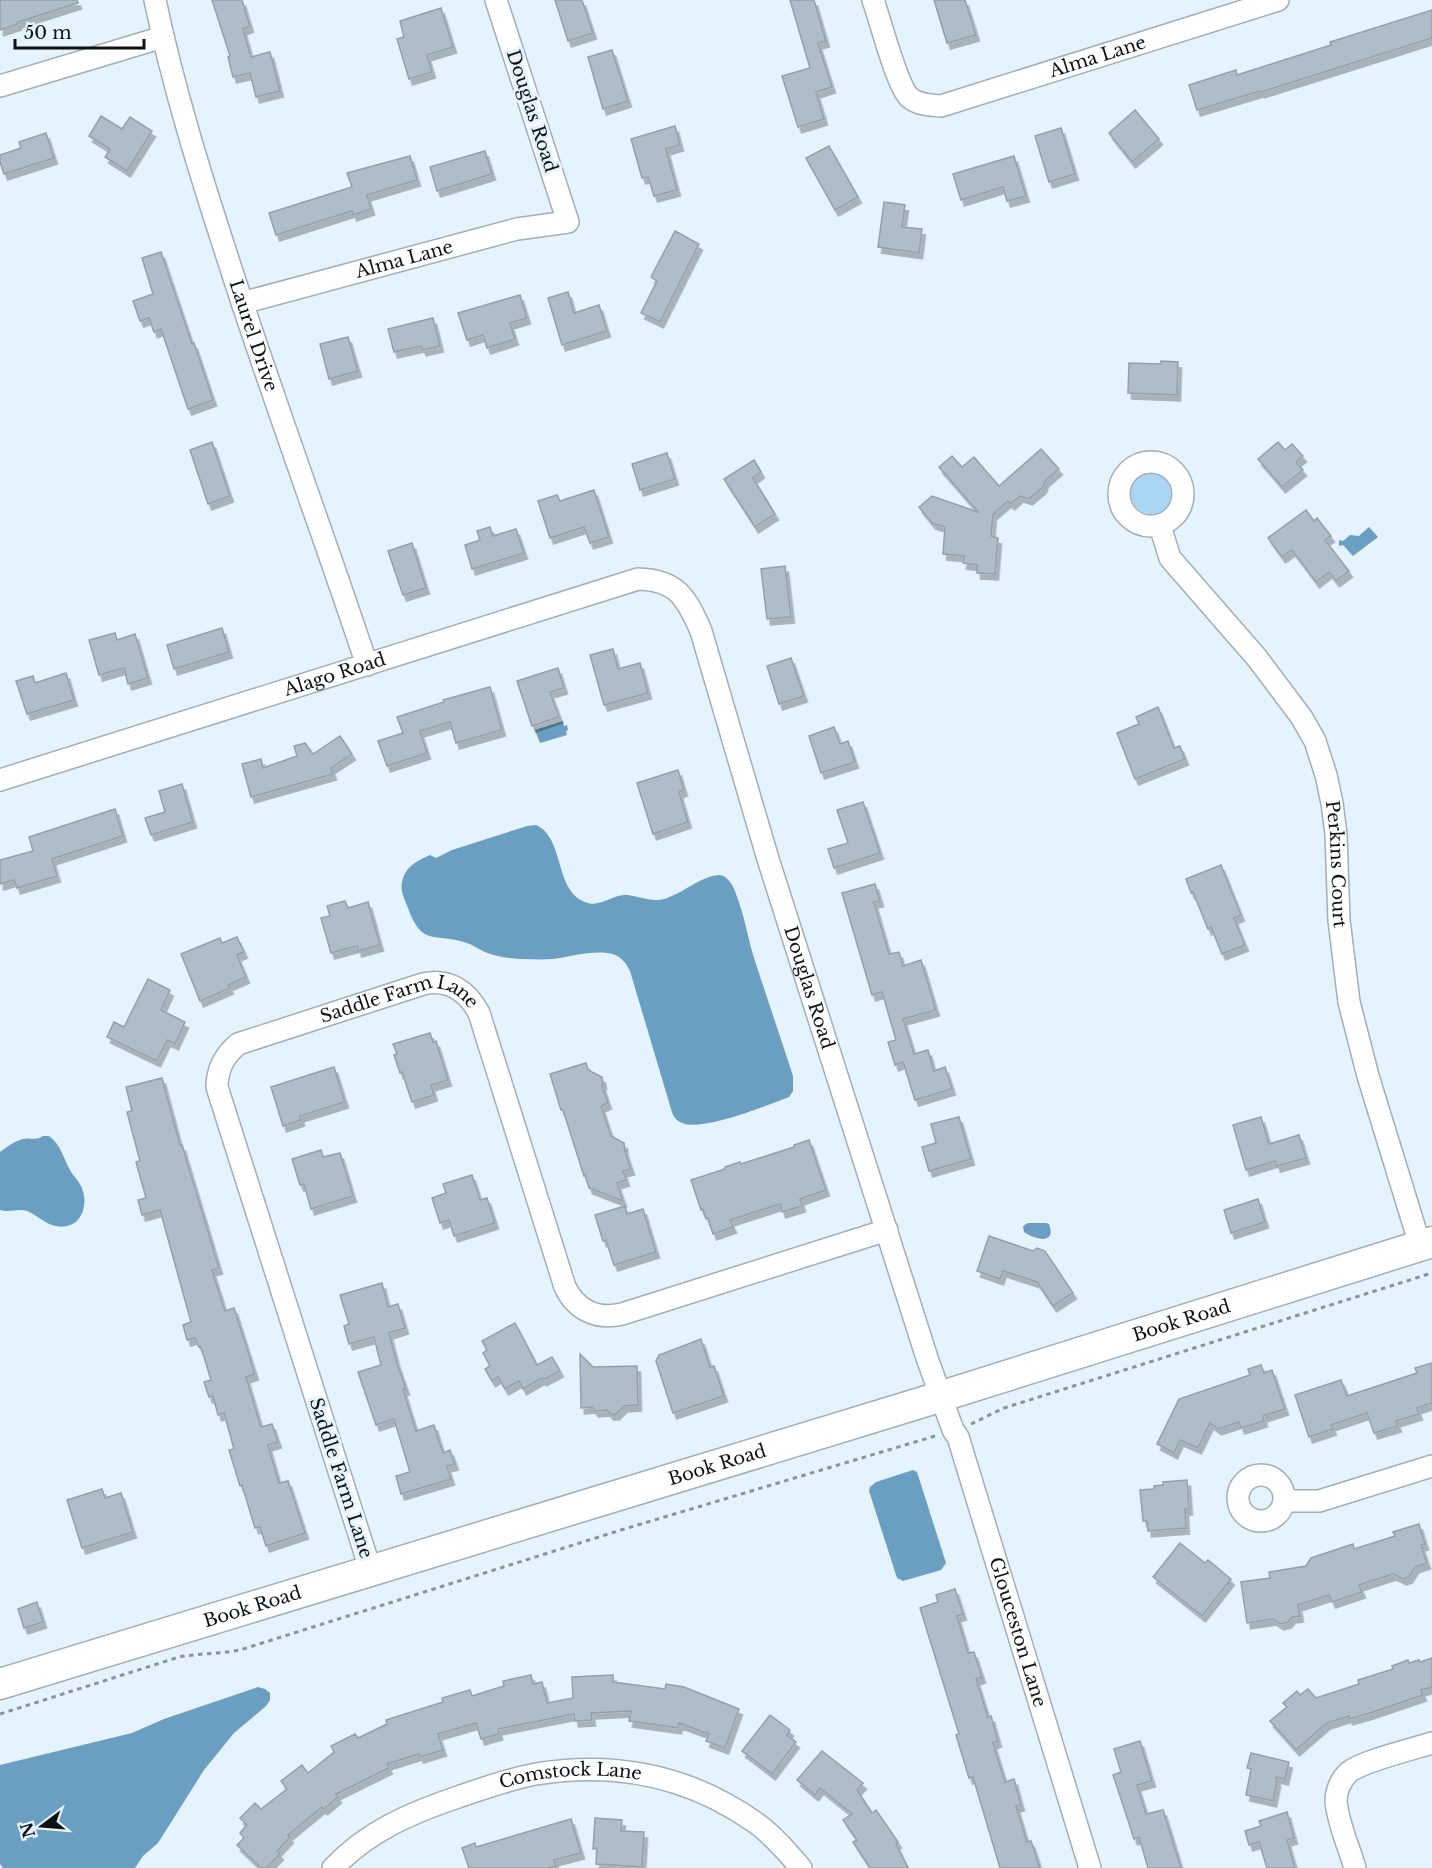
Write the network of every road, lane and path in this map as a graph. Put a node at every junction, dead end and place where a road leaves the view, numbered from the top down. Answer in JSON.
{"nodes":[{"id":1,"x":155,"y":0,"type":"edge"},
{"id":2,"x":496,"y":0,"type":"edge"},
{"id":3,"x":873,"y":0,"type":"edge"},
{"id":4,"x":1278,"y":0,"type":"edge"},
{"id":5,"x":163,"y":37,"type":"junction"},
{"id":6,"x":0,"y":86,"type":"edge"},
{"id":7,"x":568,"y":222,"type":"joint"},
{"id":8,"x":242,"y":303,"type":"junction"},
{"id":9,"x":1160,"y":526,"type":"dead end"},
{"id":10,"x":669,"y":585,"type":"joint"},
{"id":11,"x":367,"y":665,"type":"junction"},
{"id":12,"x":0,"y":780,"type":"edge"},
{"id":13,"x":887,"y":1230,"type":"junction"},
{"id":14,"x":1426,"y":1244,"type":"edge"},
{"id":15,"x":1432,"y":1273,"type":"edge"},
{"id":16,"x":941,"y":1396,"type":"junction"},
{"id":17,"x":964,"y":1427,"type":"dead end"},
{"id":18,"x":937,"y":1435,"type":"dead end"},
{"id":19,"x":1432,"y":1466,"type":"edge"},
{"id":20,"x":1285,"y":1501,"type":"dead end"},
{"id":21,"x":371,"y":1572,"type":"junction"},
{"id":22,"x":0,"y":1684,"type":"edge"},
{"id":23,"x":0,"y":1714,"type":"edge"},
{"id":24,"x":1432,"y":1743,"type":"edge"},
{"id":25,"x":333,"y":1868,"type":"edge"},
{"id":26,"x":801,"y":1868,"type":"edge"},
{"id":27,"x":1090,"y":1868,"type":"edge"},
{"id":28,"x":1355,"y":1868,"type":"edge"}],
"edges":[{"from":1,"to":5,"type":"street","name":"Laurel Drive"},
{"from":2,"to":7,"type":"street","name":"Douglas Road"},
{"from":3,"to":4,"type":"street","name":"Alma Lane"},
{"from":5,"to":6,"type":"street"},
{"from":5,"to":8,"type":"street","name":"Laurel Drive"},
{"from":7,"to":8,"type":"street","name":"Alma Lane"},
{"from":8,"to":11,"type":"street","name":"Laurel Drive"},
{"from":9,"to":14,"type":"street","name":"Perkins Court"},
{"from":10,"to":11,"type":"street","name":"Alago Road"},
{"from":10,"to":13,"type":"street","name":"Douglas Road"},
{"from":11,"to":12,"type":"street","name":"Alago Road"},
{"from":13,"to":16,"type":"street","name":"Douglas Road"},
{"from":13,"to":21,"type":"street","name":"Saddle Farm Lane"},
{"from":14,"to":16,"type":"street","name":"Book Road"},
{"from":15,"to":17,"type":"path"},
{"from":16,"to":21,"type":"street","name":"Book Road"},
{"from":16,"to":27,"type":"street","name":"Glouceston Lane"},
{"from":18,"to":23,"type":"path"},
{"from":19,"to":20,"type":"street"},
{"from":21,"to":22,"type":"street","name":"Book Road"},
{"from":24,"to":28,"type":"street"},
{"from":25,"to":26,"type":"street","name":"Comstock Lane"}]}
